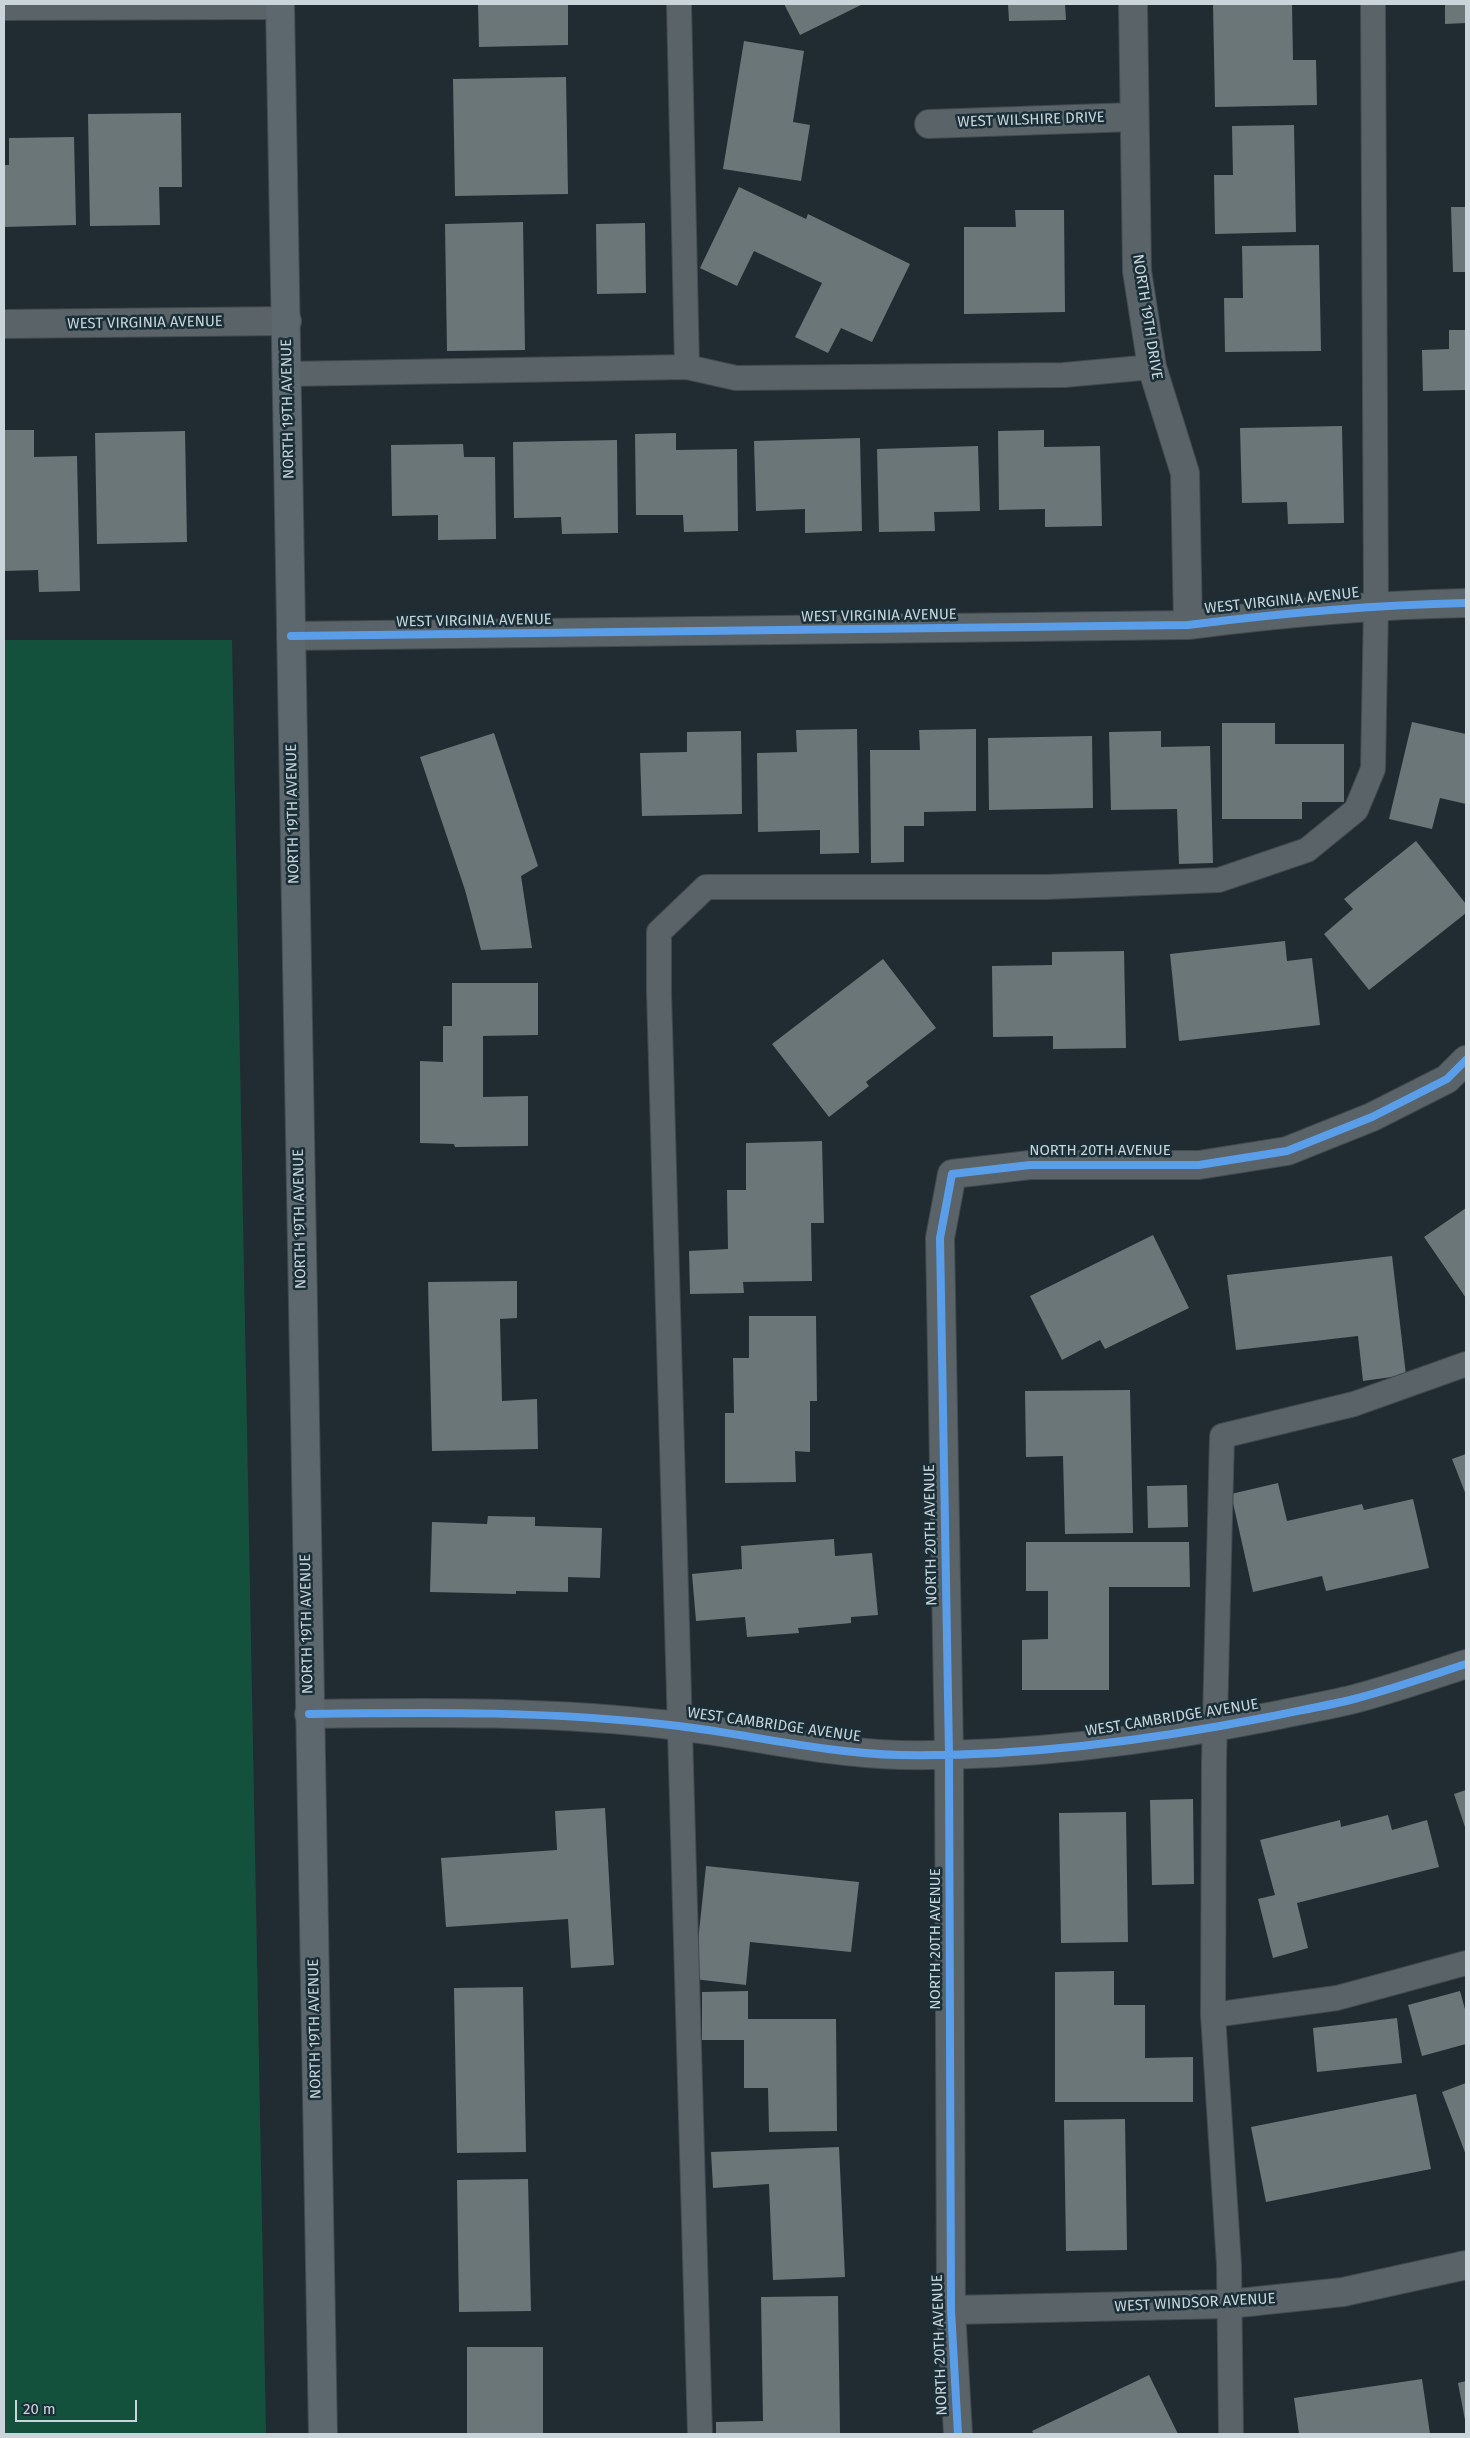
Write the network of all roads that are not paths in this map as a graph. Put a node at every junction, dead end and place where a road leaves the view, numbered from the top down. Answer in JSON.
{"nodes":[{"id":1,"x":679,"y":4,"type":"edge"},
{"id":2,"x":1133,"y":4,"type":"edge"},
{"id":3,"x":1372,"y":4,"type":"edge"},
{"id":4,"x":280,"y":5,"type":"edge"},
{"id":5,"x":4,"y":8,"type":"edge"},
{"id":6,"x":1134,"y":116,"type":"junction"},
{"id":7,"x":929,"y":124,"type":"dead end"},
{"id":8,"x":287,"y":321,"type":"junction"},
{"id":9,"x":4,"y":324,"type":"edge"},
{"id":10,"x":687,"y":367,"type":"junction"},
{"id":11,"x":1152,"y":367,"type":"junction"},
{"id":12,"x":288,"y":374,"type":"junction"},
{"id":13,"x":1466,"y":603,"type":"edge"},
{"id":14,"x":1376,"y":605,"type":"junction"},
{"id":15,"x":1188,"y":625,"type":"junction"},
{"id":16,"x":291,"y":636,"type":"junction"},
{"id":17,"x":1466,"y":1060,"type":"edge"},
{"id":18,"x":1466,"y":1364,"type":"edge"},
{"id":19,"x":1466,"y":1664,"type":"edge"},
{"id":20,"x":309,"y":1714,"type":"junction"},
{"id":21,"x":680,"y":1726,"type":"junction"},
{"id":22,"x":1215,"y":1728,"type":"junction"},
{"id":23,"x":949,"y":1754,"type":"junction"},
{"id":24,"x":1466,"y":1963,"type":"edge"},
{"id":25,"x":1213,"y":2014,"type":"junction"},
{"id":26,"x":1466,"y":2265,"type":"edge"},
{"id":27,"x":1229,"y":2304,"type":"junction"},
{"id":28,"x":951,"y":2310,"type":"junction"},
{"id":29,"x":323,"y":2434,"type":"edge"},
{"id":30,"x":700,"y":2434,"type":"edge"},
{"id":31,"x":958,"y":2434,"type":"edge"},
{"id":32,"x":1231,"y":2434,"type":"edge"}],
"edges":[{"from":1,"to":10,"type":"lane"},
{"from":2,"to":6,"type":"street","name":"NORTH 19TH DRIVE"},
{"from":3,"to":14,"type":"lane"},
{"from":4,"to":5,"type":"lane"},
{"from":4,"to":8,"type":"main road","name":"NORTH 19TH AVENUE"},
{"from":6,"to":7,"type":"street","name":"WEST WILSHIRE DRIVE"},
{"from":6,"to":11,"type":"street","name":"NORTH 19TH DRIVE"},
{"from":8,"to":9,"type":"street","name":"WEST VIRGINIA AVENUE"},
{"from":8,"to":12,"type":"main road","name":"NORTH 19TH AVENUE"},
{"from":10,"to":11,"type":"lane"},
{"from":10,"to":12,"type":"lane"},
{"from":11,"to":15,"type":"street","name":"NORTH 19TH DRIVE"},
{"from":12,"to":16,"type":"main road","name":"NORTH 19TH AVENUE"},
{"from":13,"to":14,"type":"street","name":"WEST VIRGINIA AVENUE"},
{"from":14,"to":15,"type":"street","name":"WEST VIRGINIA AVENUE"},
{"from":14,"to":21,"type":"lane"},
{"from":15,"to":16,"type":"street","name":"WEST VIRGINIA AVENUE"},
{"from":16,"to":20,"type":"main road","name":"NORTH 19TH AVENUE"},
{"from":17,"to":23,"type":"street","name":"NORTH 20TH AVENUE"},
{"from":18,"to":22,"type":"lane"},
{"from":19,"to":22,"type":"street","name":"WEST CAMBRIDGE AVENUE"},
{"from":20,"to":21,"type":"street","name":"WEST CAMBRIDGE AVENUE"},
{"from":20,"to":29,"type":"main road","name":"NORTH 19TH AVENUE"},
{"from":21,"to":23,"type":"street","name":"WEST CAMBRIDGE AVENUE"},
{"from":21,"to":30,"type":"lane"},
{"from":22,"to":23,"type":"street","name":"WEST CAMBRIDGE AVENUE"},
{"from":22,"to":25,"type":"lane"},
{"from":23,"to":28,"type":"street","name":"NORTH 20TH AVENUE"},
{"from":24,"to":25,"type":"lane"},
{"from":25,"to":27,"type":"lane"},
{"from":26,"to":27,"type":"street","name":"WEST WINDSOR AVENUE"},
{"from":27,"to":28,"type":"street","name":"WEST WINDSOR AVENUE"},
{"from":27,"to":32,"type":"lane"},
{"from":28,"to":31,"type":"street","name":"NORTH 20TH AVENUE"}]}
